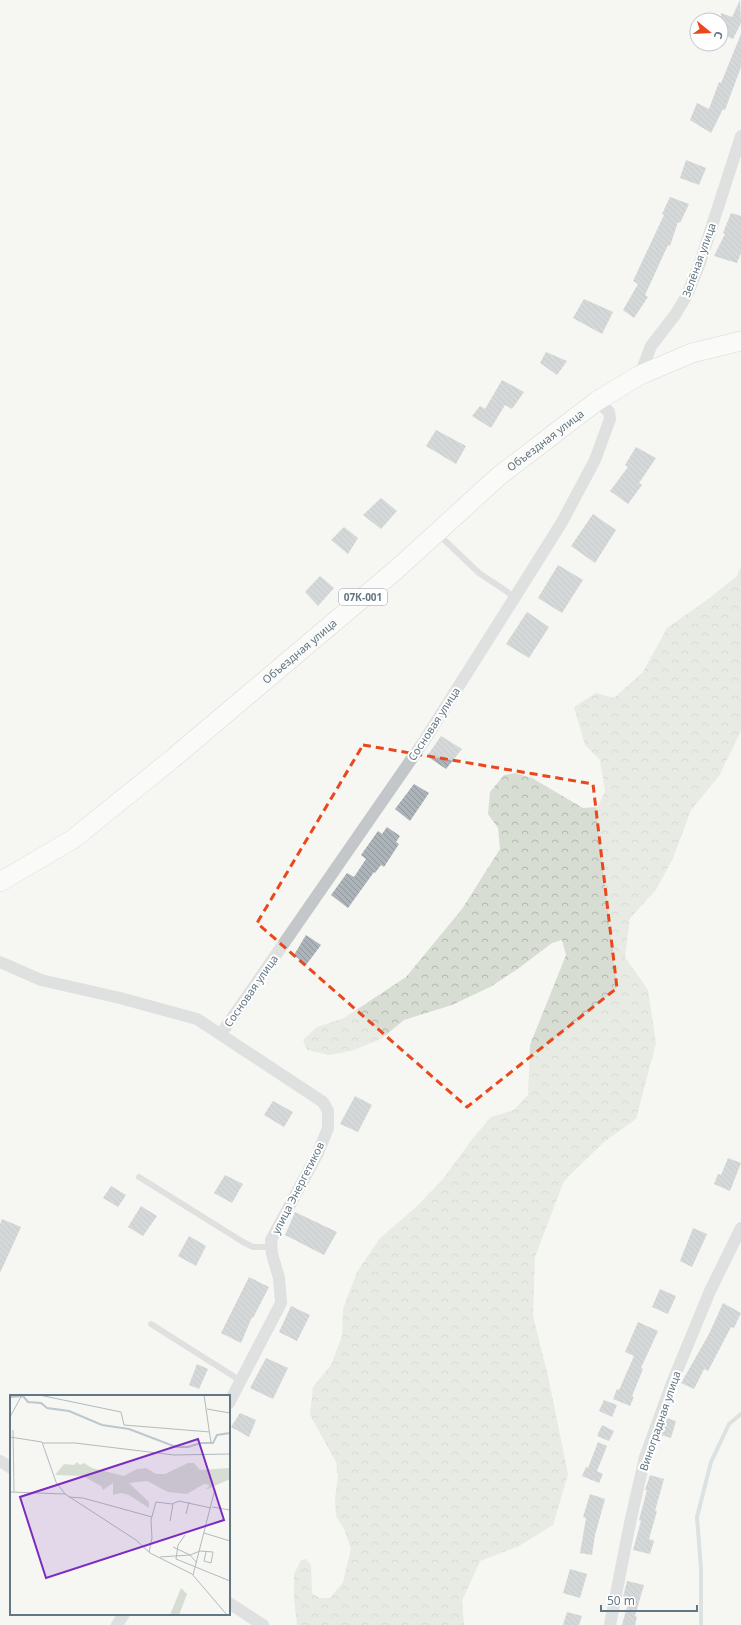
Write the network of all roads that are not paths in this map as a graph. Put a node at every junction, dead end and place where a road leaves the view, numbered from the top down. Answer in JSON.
{"nodes":[{"id":1,"x":741,"y":136,"type":"edge"},
{"id":2,"x":741,"y":340,"type":"edge"},
{"id":3,"x":640,"y":375,"type":"junction"},
{"id":4,"x":597,"y":401,"type":"junction"},
{"id":5,"x":436,"y":533,"type":"junction"},
{"id":6,"x":515,"y":597,"type":"junction"},
{"id":7,"x":0,"y":882,"type":"edge"},
{"id":8,"x":0,"y":962,"type":"edge"},
{"id":9,"x":221,"y":1034,"type":"junction"},
{"id":10,"x":139,"y":1177,"type":"dead end"},
{"id":11,"x":741,"y":1228,"type":"edge"},
{"id":12,"x":271,"y":1247,"type":"junction"},
{"id":13,"x":151,"y":1324,"type":"dead end"},
{"id":14,"x":241,"y":1381,"type":"junction"},
{"id":15,"x":230,"y":1402,"type":"edge"},
{"id":16,"x":0,"y":1461,"type":"edge"},
{"id":17,"x":10,"y":1467,"type":"edge"},
{"id":18,"x":230,"y":1605,"type":"edge"},
{"id":19,"x":123,"y":1615,"type":"edge"},
{"id":20,"x":117,"y":1625,"type":"edge"},
{"id":21,"x":263,"y":1625,"type":"edge"},
{"id":22,"x":610,"y":1625,"type":"edge"}],
"edges":[{"from":1,"to":3,"type":"street","name":"Зелёная улица"},
{"from":2,"to":3,"type":"main road","name":"Объездная улица","number":"07К-001"},
{"from":3,"to":4,"type":"main road","name":"Объездная улица","number":"07К-001"},
{"from":4,"to":5,"type":"main road","name":"Объездная улица","number":"07К-001"},
{"from":4,"to":6,"type":"street","name":"Сосновая улица"},
{"from":5,"to":6,"type":"lane"},
{"from":5,"to":7,"type":"main road","name":"Объездная улица","number":"07К-001"},
{"from":6,"to":9,"type":"street","name":"Сосновая улица"},
{"from":8,"to":9,"type":"street","name":"улица Энергетиков"},
{"from":9,"to":12,"type":"street","name":"улица Энергетиков"},
{"from":10,"to":12,"type":"lane"},
{"from":11,"to":22,"type":"street","name":"Виноградная улица"},
{"from":12,"to":14,"type":"street","name":"улица Энергетиков"},
{"from":13,"to":14,"type":"lane"},
{"from":14,"to":15,"type":"street","name":"улица Энергетиков"},
{"from":16,"to":17,"type":"street"},
{"from":18,"to":21,"type":"street"},
{"from":19,"to":20,"type":"street"}]}
